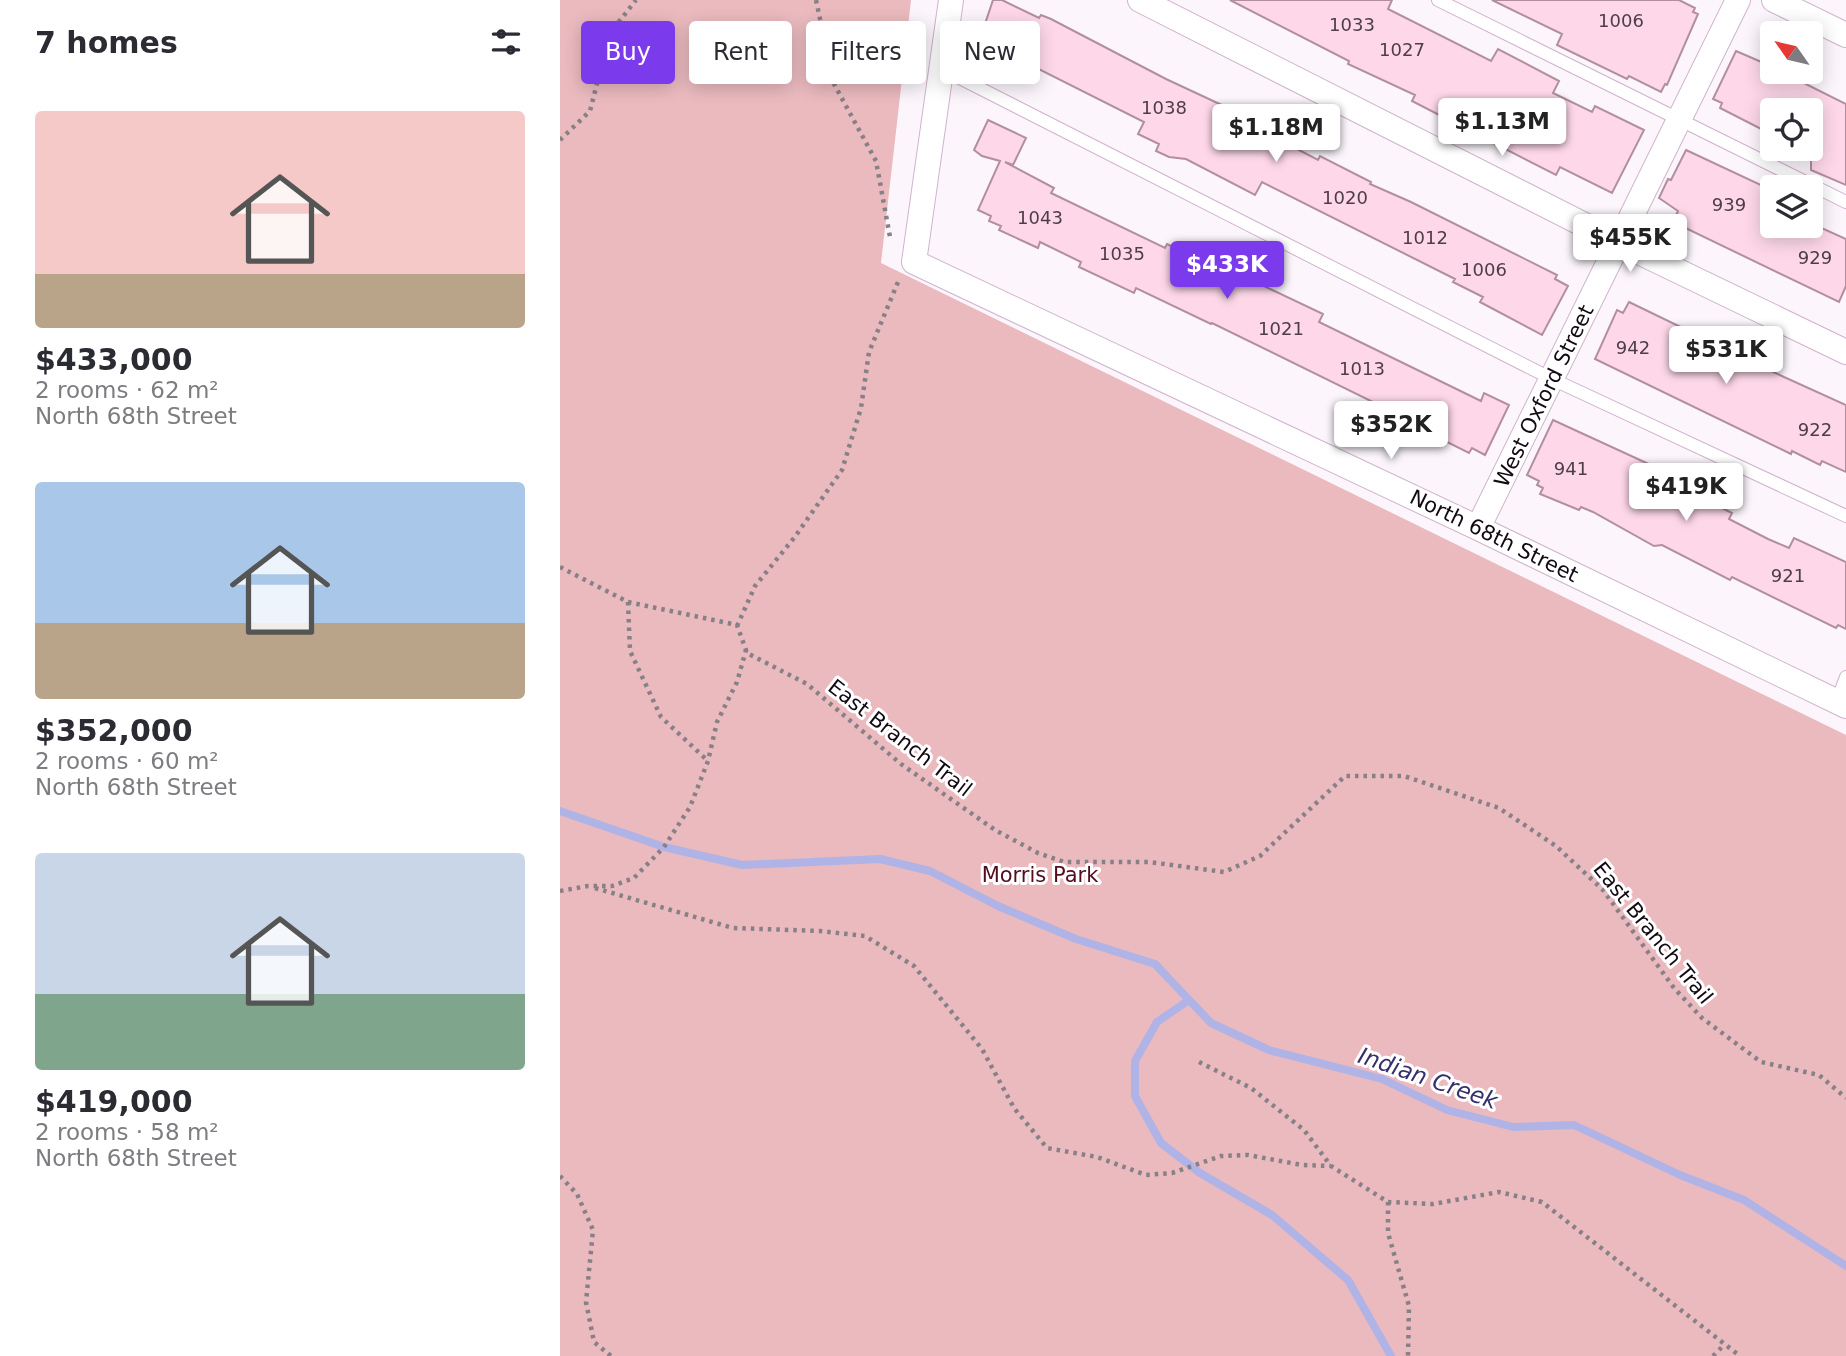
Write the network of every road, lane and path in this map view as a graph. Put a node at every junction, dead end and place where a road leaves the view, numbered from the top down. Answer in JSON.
{"nodes":[{"id":1,"x":636,"y":0,"type":"edge"},
{"id":2,"x":816,"y":0,"type":"edge"},
{"id":3,"x":951,"y":0,"type":"edge"},
{"id":4,"x":1140,"y":0,"type":"edge"},
{"id":5,"x":1438,"y":0,"type":"edge"},
{"id":6,"x":1738,"y":0,"type":"edge"},
{"id":7,"x":1773,"y":0,"type":"edge"},
{"id":8,"x":948,"y":21,"type":"edge"},
{"id":9,"x":1846,"y":35,"type":"edge"},
{"id":10,"x":940,"y":80,"type":"edge"},
{"id":11,"x":972,"y":84,"type":"edge"},
{"id":12,"x":1681,"y":119,"type":"junction"},
{"id":13,"x":560,"y":140,"type":"edge"},
{"id":14,"x":1846,"y":202,"type":"edge"},
{"id":15,"x":891,"y":241,"type":"dead end"},
{"id":16,"x":1620,"y":243,"type":"junction"},
{"id":17,"x":907,"y":270,"type":"junction"},
{"id":18,"x":1846,"y":352,"type":"edge"},
{"id":19,"x":1552,"y":379,"type":"junction"},
{"id":20,"x":1846,"y":516,"type":"edge"},
{"id":21,"x":1478,"y":528,"type":"junction"},
{"id":22,"x":560,"y":567,"type":"edge"},
{"id":23,"x":628,"y":602,"type":"junction"},
{"id":24,"x":737,"y":625,"type":"junction"},
{"id":25,"x":747,"y":653,"type":"junction"},
{"id":26,"x":1846,"y":677,"type":"edge"},
{"id":27,"x":1841,"y":703,"type":"edge"},
{"id":28,"x":708,"y":761,"type":"junction"},
{"id":29,"x":588,"y":886,"type":"junction"},
{"id":30,"x":560,"y":891,"type":"edge"},
{"id":31,"x":1199,"y":1062,"type":"dead end"},
{"id":32,"x":1846,"y":1098,"type":"edge"},
{"id":33,"x":1331,"y":1166,"type":"junction"},
{"id":34,"x":560,"y":1176,"type":"edge"},
{"id":35,"x":1388,"y":1202,"type":"junction"},
{"id":36,"x":1724,"y":1345,"type":"junction"},
{"id":37,"x":611,"y":1356,"type":"edge"},
{"id":38,"x":1408,"y":1356,"type":"edge"},
{"id":39,"x":1713,"y":1356,"type":"edge"},
{"id":40,"x":1740,"y":1356,"type":"edge"}],
"edges":[{"from":1,"to":13,"type":"path"},
{"from":2,"to":15,"type":"path"},
{"from":3,"to":8,"type":"street"},
{"from":4,"to":16,"type":"street"},
{"from":5,"to":12,"type":"lane"},
{"from":6,"to":12,"type":"street","name":"West Oxford Street"},
{"from":7,"to":9,"type":"street"},
{"from":10,"to":17,"type":"street"},
{"from":11,"to":19,"type":"lane"},
{"from":12,"to":14,"type":"lane"},
{"from":12,"to":16,"type":"street","name":"West Oxford Street"},
{"from":16,"to":18,"type":"street"},
{"from":16,"to":19,"type":"street","name":"West Oxford Street"},
{"from":17,"to":21,"type":"street","name":"North 68th Street"},
{"from":17,"to":24,"type":"path"},
{"from":19,"to":20,"type":"lane"},
{"from":19,"to":21,"type":"street","name":"West Oxford Street"},
{"from":21,"to":27,"type":"street","name":"North 68th Street"},
{"from":22,"to":23,"type":"path"},
{"from":23,"to":24,"type":"path"},
{"from":23,"to":28,"type":"path"},
{"from":24,"to":25,"type":"path"},
{"from":25,"to":28,"type":"path"},
{"from":25,"to":32,"type":"path","name":"East Branch Trail"},
{"from":26,"to":27,"type":"lane"},
{"from":28,"to":29,"type":"path"},
{"from":29,"to":30,"type":"path"},
{"from":29,"to":33,"type":"path"},
{"from":31,"to":33,"type":"path"},
{"from":33,"to":35,"type":"path"},
{"from":34,"to":37,"type":"path"},
{"from":35,"to":36,"type":"path"},
{"from":35,"to":38,"type":"path"},
{"from":36,"to":39,"type":"path"},
{"from":36,"to":40,"type":"path"}]}
